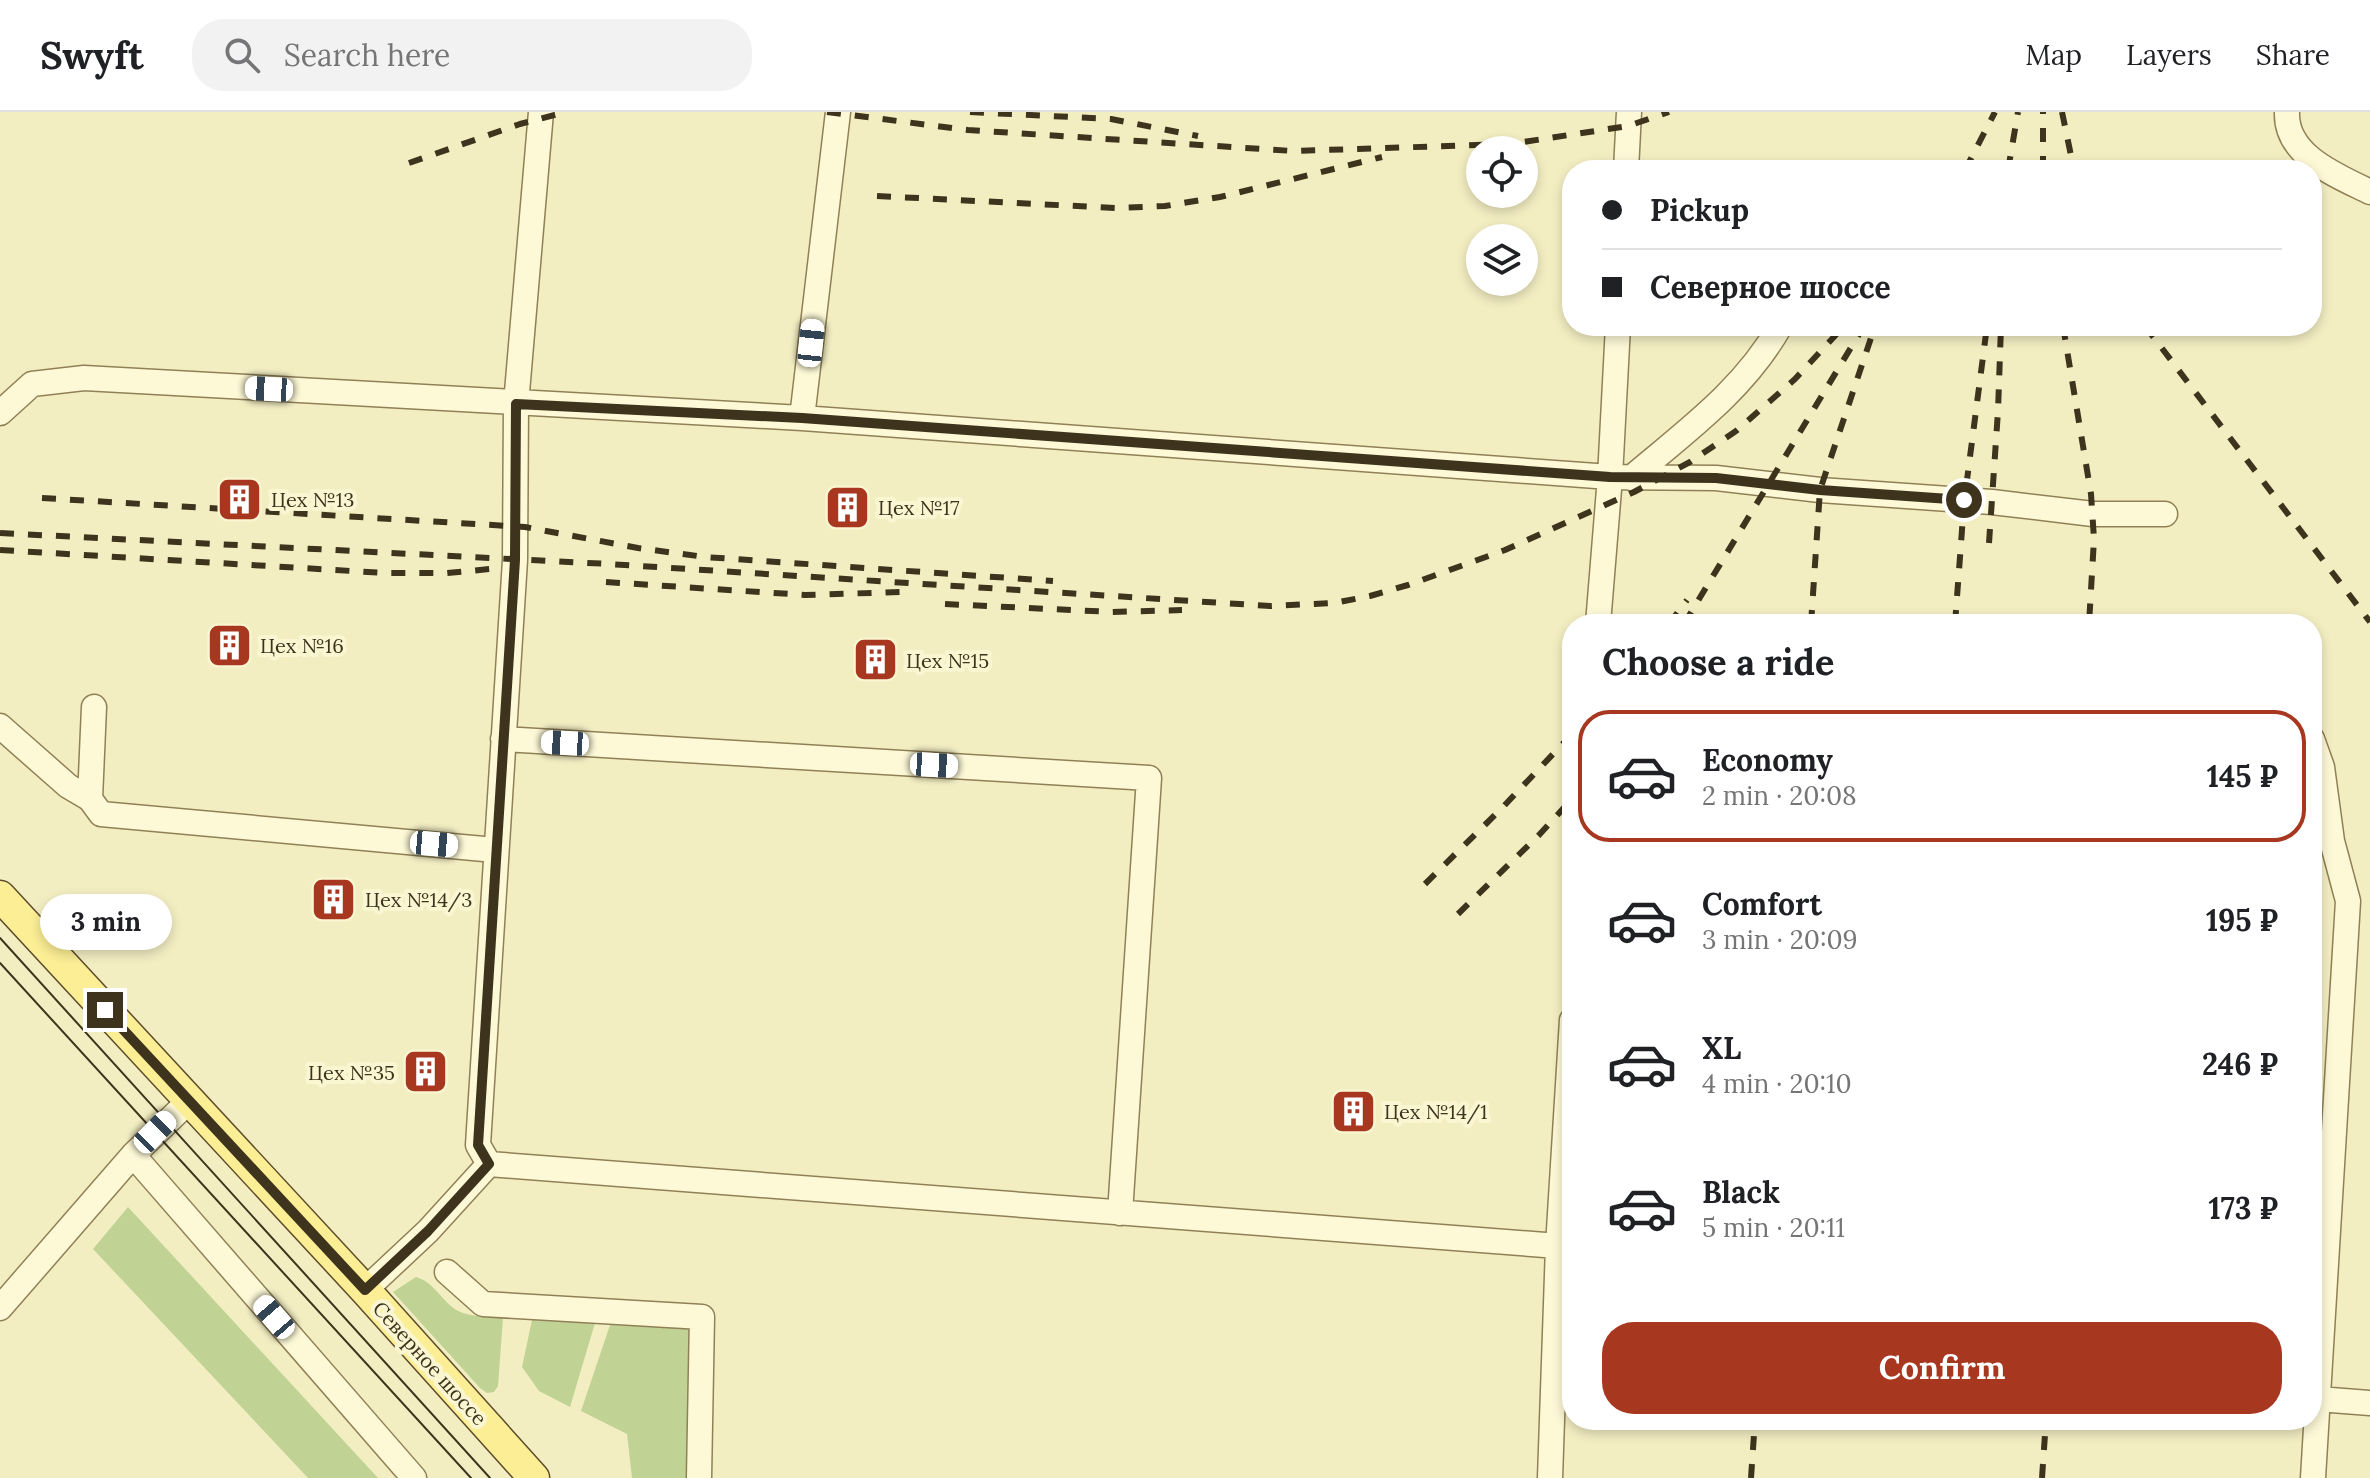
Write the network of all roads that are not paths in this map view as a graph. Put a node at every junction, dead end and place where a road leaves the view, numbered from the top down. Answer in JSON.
{"nodes":[{"id":1,"x":541,"y":112,"type":"edge"},
{"id":2,"x":838,"y":112,"type":"edge"},
{"id":3,"x":1629,"y":112,"type":"edge"},
{"id":4,"x":2287,"y":112,"type":"edge"},
{"id":5,"x":1627,"y":160,"type":"edge"},
{"id":6,"x":2312,"y":160,"type":"edge"},
{"id":7,"x":2322,"y":167,"type":"edge"},
{"id":8,"x":2370,"y":192,"type":"edge"},
{"id":9,"x":1618,"y":336,"type":"edge"},
{"id":10,"x":1773,"y":336,"type":"edge"},
{"id":11,"x":516,"y":404,"type":"junction"},
{"id":12,"x":0,"y":413,"type":"edge"},
{"id":13,"x":802,"y":418,"type":"junction"},
{"id":14,"x":1620,"y":478,"type":"junction"},
{"id":15,"x":2165,"y":514,"type":"dead end"},
{"id":16,"x":1600,"y":614,"type":"edge"},
{"id":17,"x":94,"y":707,"type":"dead end"},
{"id":18,"x":0,"y":726,"type":"edge"},
{"id":19,"x":503,"y":739,"type":"junction"},
{"id":20,"x":2322,"y":767,"type":"edge"},
{"id":21,"x":90,"y":799,"type":"junction"},
{"id":22,"x":495,"y":850,"type":"junction"},
{"id":23,"x":0,"y":896,"type":"edge"},
{"id":24,"x":189,"y":1101,"type":"junction"},
{"id":25,"x":133,"y":1155,"type":"junction"},
{"id":26,"x":489,"y":1164,"type":"junction"},
{"id":27,"x":1562,"y":1181,"type":"edge"},
{"id":28,"x":1120,"y":1213,"type":"junction"},
{"id":29,"x":1558,"y":1246,"type":"junction"},
{"id":30,"x":447,"y":1272,"type":"dead end"},
{"id":31,"x":365,"y":1290,"type":"junction"},
{"id":32,"x":0,"y":1308,"type":"edge"},
{"id":33,"x":2322,"y":1333,"type":"edge"},
{"id":34,"x":2322,"y":1399,"type":"edge"},
{"id":35,"x":2370,"y":1403,"type":"edge"},
{"id":36,"x":2316,"y":1430,"type":"edge"},
{"id":37,"x":414,"y":1478,"type":"edge"},
{"id":38,"x":534,"y":1478,"type":"edge"},
{"id":39,"x":699,"y":1478,"type":"edge"},
{"id":40,"x":1550,"y":1478,"type":"edge"},
{"id":41,"x":2313,"y":1478,"type":"edge"}],
"edges":[{"from":1,"to":11,"type":"lane"},
{"from":2,"to":13,"type":"lane"},
{"from":3,"to":5,"type":"lane"},
{"from":4,"to":6,"type":"lane"},
{"from":7,"to":8,"type":"lane"},
{"from":9,"to":14,"type":"lane"},
{"from":10,"to":14,"type":"lane"},
{"from":11,"to":12,"type":"lane"},
{"from":11,"to":13,"type":"lane"},
{"from":11,"to":19,"type":"lane"},
{"from":13,"to":14,"type":"lane"},
{"from":14,"to":15,"type":"lane"},
{"from":14,"to":16,"type":"lane"},
{"from":17,"to":21,"type":"lane"},
{"from":18,"to":21,"type":"lane"},
{"from":19,"to":22,"type":"lane"},
{"from":19,"to":28,"type":"lane"},
{"from":20,"to":33,"type":"lane"},
{"from":21,"to":22,"type":"lane"},
{"from":22,"to":26,"type":"lane"},
{"from":23,"to":24,"type":"main road","name":"Северное шоссе"},
{"from":24,"to":25,"type":"lane"},
{"from":24,"to":31,"type":"main road","name":"Северное шоссе"},
{"from":25,"to":32,"type":"lane"},
{"from":25,"to":37,"type":"lane"},
{"from":26,"to":28,"type":"lane"},
{"from":26,"to":31,"type":"lane"},
{"from":27,"to":29,"type":"lane"},
{"from":28,"to":29,"type":"lane"},
{"from":29,"to":40,"type":"lane"},
{"from":30,"to":39,"type":"lane"},
{"from":31,"to":38,"type":"main road","name":"Северное шоссе"},
{"from":34,"to":35,"type":"lane"},
{"from":36,"to":41,"type":"lane"}]}
